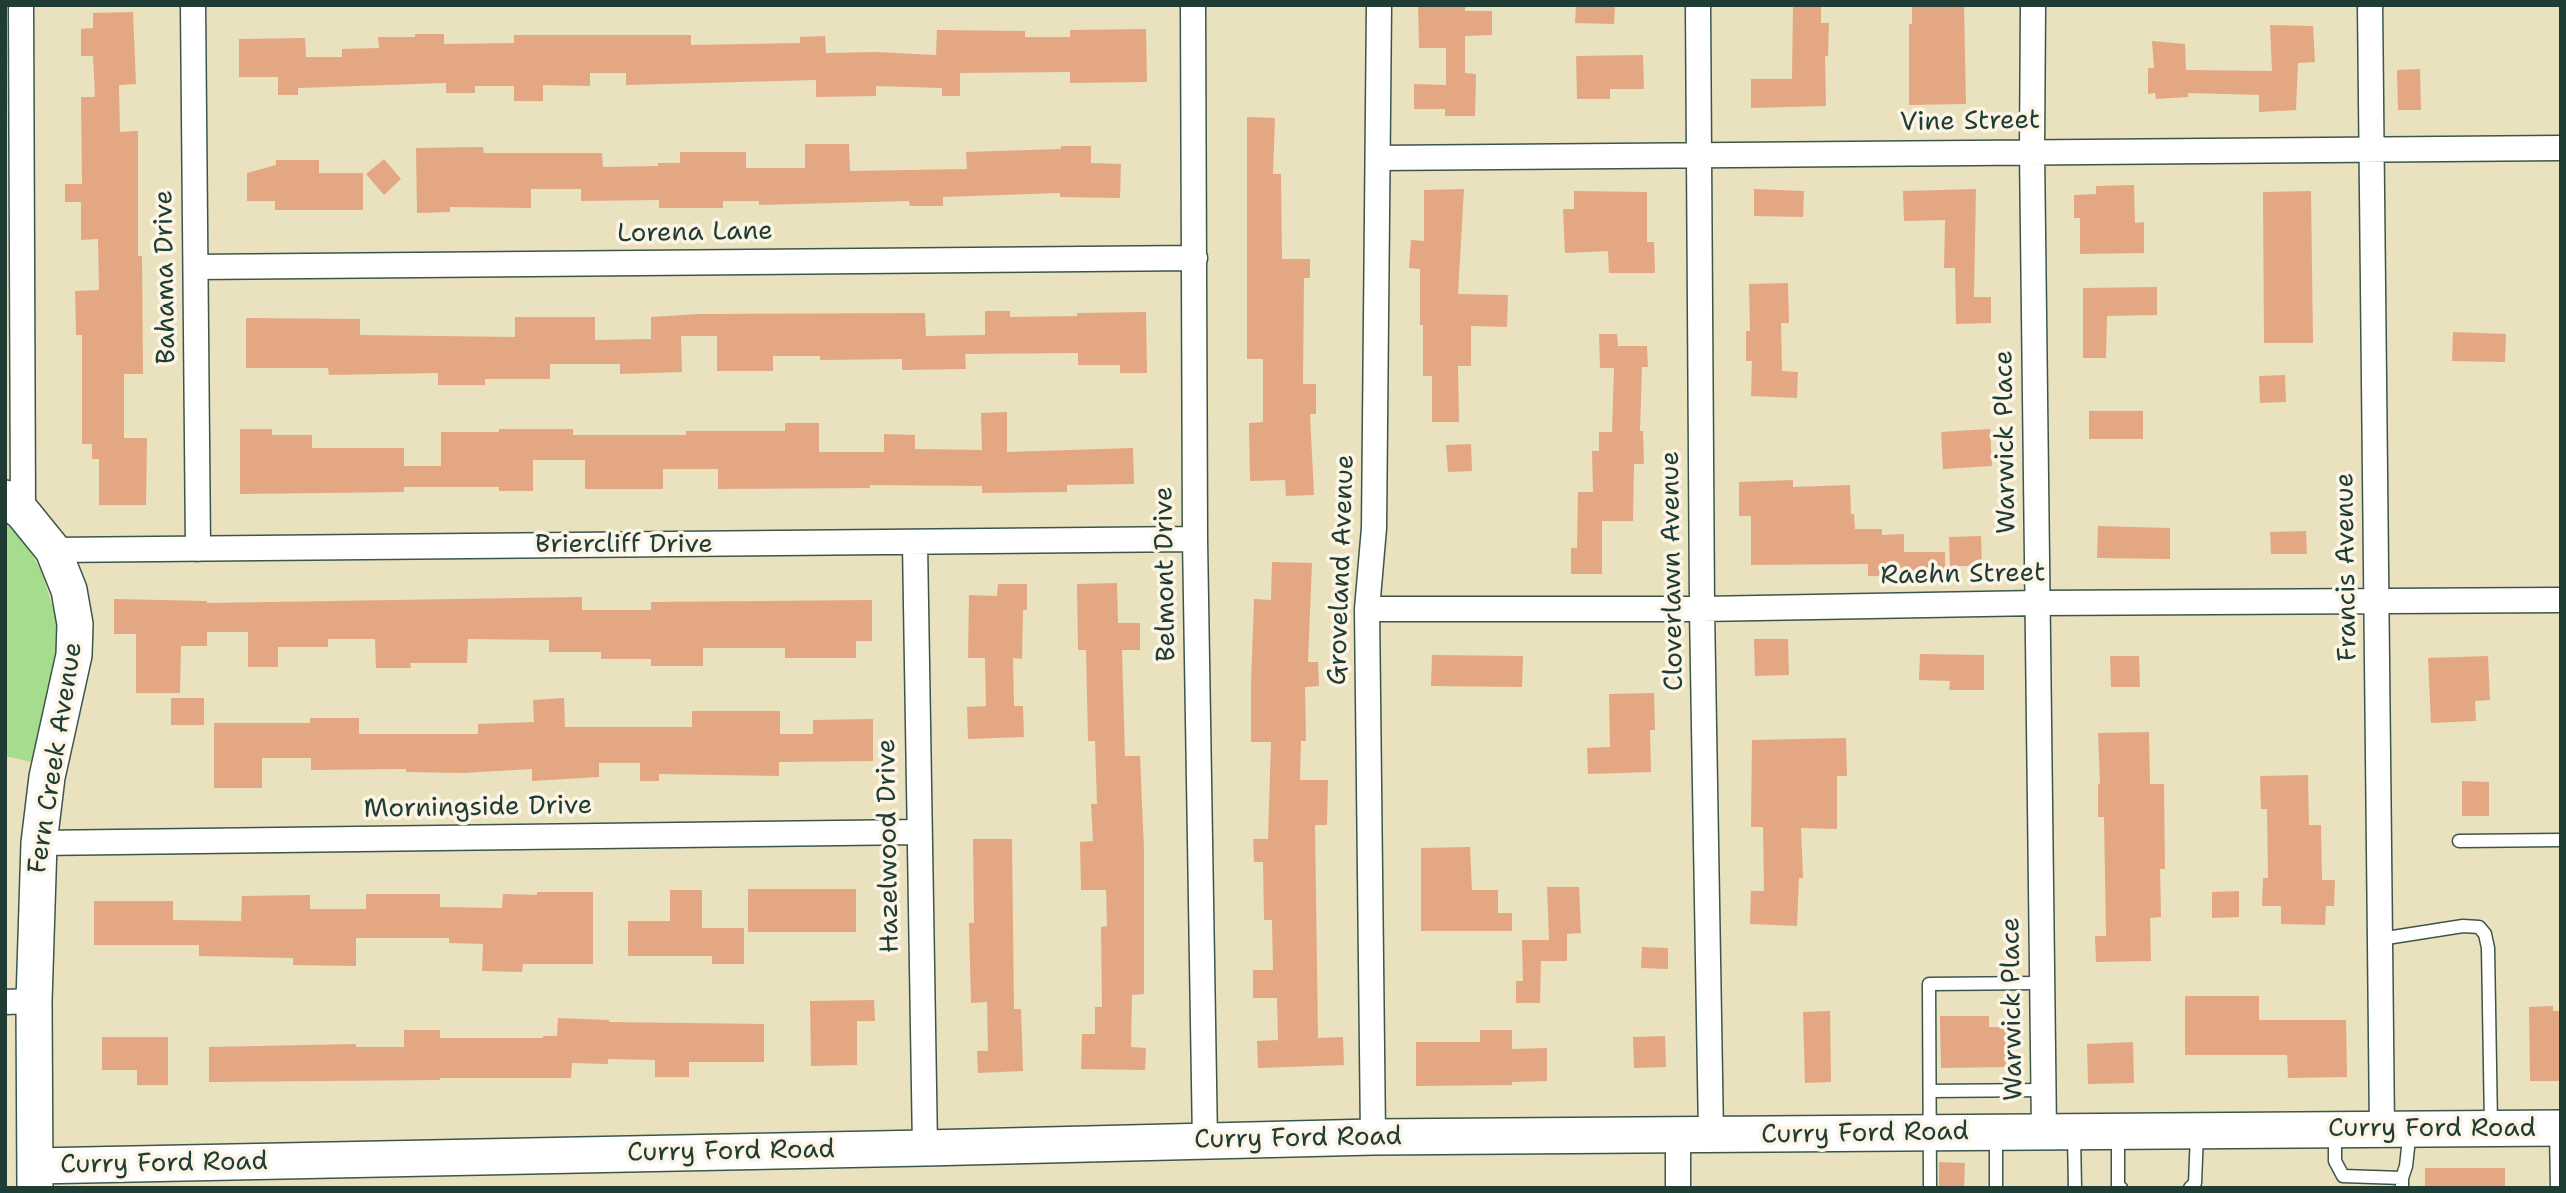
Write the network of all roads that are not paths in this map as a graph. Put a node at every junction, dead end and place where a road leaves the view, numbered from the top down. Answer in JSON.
{"nodes":[{"id":1,"x":21,"y":5,"type":"edge"},
{"id":2,"x":193,"y":5,"type":"edge"},
{"id":3,"x":1193,"y":5,"type":"edge"},
{"id":4,"x":1379,"y":5,"type":"edge"},
{"id":5,"x":1698,"y":5,"type":"edge"},
{"id":6,"x":2033,"y":5,"type":"edge"},
{"id":7,"x":2370,"y":5,"type":"edge"},
{"id":8,"x":2373,"y":148,"type":"junction"},
{"id":9,"x":2561,"y":148,"type":"edge"},
{"id":10,"x":2032,"y":151,"type":"junction"},
{"id":11,"x":1698,"y":155,"type":"junction"},
{"id":12,"x":1379,"y":158,"type":"junction"},
{"id":13,"x":1195,"y":258,"type":"junction"},
{"id":14,"x":196,"y":267,"type":"junction"},
{"id":15,"x":14,"y":505,"type":"edge"},
{"id":16,"x":1195,"y":539,"type":"junction"},
{"id":17,"x":915,"y":543,"type":"junction"},
{"id":18,"x":198,"y":549,"type":"junction"},
{"id":19,"x":53,"y":550,"type":"junction"},
{"id":20,"x":2561,"y":600,"type":"edge"},
{"id":21,"x":2377,"y":601,"type":"junction"},
{"id":22,"x":2038,"y":603,"type":"junction"},
{"id":23,"x":1367,"y":609,"type":"junction"},
{"id":24,"x":1702,"y":609,"type":"junction"},
{"id":25,"x":918,"y":832,"type":"junction"},
{"id":26,"x":2561,"y":840,"type":"edge"},
{"id":27,"x":2459,"y":841,"type":"dead end"},
{"id":28,"x":39,"y":843,"type":"junction"},
{"id":29,"x":2381,"y":939,"type":"junction"},
{"id":30,"x":2043,"y":984,"type":"junction"},
{"id":31,"x":19,"y":1002,"type":"edge"},
{"id":32,"x":2044,"y":1090,"type":"junction"},
{"id":33,"x":1930,"y":1091,"type":"junction"},
{"id":34,"x":2558,"y":1128,"type":"edge"},
{"id":35,"x":2335,"y":1129,"type":"junction"},
{"id":36,"x":2396,"y":1129,"type":"junction"},
{"id":37,"x":2491,"y":1129,"type":"junction"},
{"id":38,"x":2197,"y":1130,"type":"junction"},
{"id":39,"x":2059,"y":1131,"type":"junction"},
{"id":40,"x":2118,"y":1131,"type":"junction"},
{"id":41,"x":1930,"y":1132,"type":"junction"},
{"id":42,"x":1996,"y":1132,"type":"junction"},
{"id":43,"x":1695,"y":1135,"type":"junction"},
{"id":44,"x":1373,"y":1137,"type":"junction"},
{"id":45,"x":1205,"y":1142,"type":"junction"},
{"id":46,"x":925,"y":1149,"type":"junction"},
{"id":47,"x":35,"y":1177,"type":"edge"},
{"id":48,"x":2558,"y":1182,"type":"edge"},
{"id":49,"x":2402,"y":1183,"type":"edge"},
{"id":50,"x":1996,"y":1185,"type":"edge"},
{"id":51,"x":1930,"y":1186,"type":"edge"},
{"id":52,"x":1678,"y":1188,"type":"edge"},
{"id":53,"x":2075,"y":1188,"type":"edge"},
{"id":54,"x":2121,"y":1188,"type":"edge"},
{"id":55,"x":2190,"y":1188,"type":"edge"}],
"edges":[{"from":1,"to":15,"type":"street","name":"Fern Creek Avenue"},
{"from":2,"to":14,"type":"street","name":"Bahama Drive"},
{"from":3,"to":13,"type":"street","name":"Belmont Drive"},
{"from":4,"to":12,"type":"street","name":"Groveland Avenue"},
{"from":5,"to":11,"type":"street","name":"Cloverlawn Avenue"},
{"from":6,"to":10,"type":"street","name":"Warwick Place"},
{"from":7,"to":8,"type":"street","name":"Francis Avenue"},
{"from":8,"to":9,"type":"street","name":"Vine Street"},
{"from":8,"to":10,"type":"street","name":"Vine Street"},
{"from":8,"to":21,"type":"street","name":"Francis Avenue"},
{"from":10,"to":11,"type":"street","name":"Vine Street"},
{"from":10,"to":22,"type":"street","name":"Warwick Place"},
{"from":11,"to":12,"type":"street","name":"Vine Street"},
{"from":11,"to":24,"type":"street","name":"Cloverlawn Avenue"},
{"from":12,"to":23,"type":"street","name":"Groveland Avenue"},
{"from":13,"to":14,"type":"street","name":"Lorena Lane"},
{"from":13,"to":16,"type":"street","name":"Belmont Drive"},
{"from":14,"to":18,"type":"street","name":"Bahama Drive"},
{"from":15,"to":19,"type":"street","name":"Fern Creek Avenue"},
{"from":16,"to":17,"type":"street","name":"Briercliff Drive"},
{"from":16,"to":45,"type":"street","name":"Belmont Drive"},
{"from":17,"to":18,"type":"street","name":"Briercliff Drive"},
{"from":17,"to":25,"type":"street","name":"Hazelwood Drive"},
{"from":18,"to":19,"type":"street","name":"Briercliff Drive"},
{"from":19,"to":28,"type":"street","name":"Fern Creek Avenue"},
{"from":20,"to":21,"type":"street","name":"Raehn Street"},
{"from":21,"to":22,"type":"street","name":"Raehn Street"},
{"from":21,"to":29,"type":"street","name":"Francis Avenue"},
{"from":22,"to":24,"type":"street","name":"Raehn Street"},
{"from":22,"to":30,"type":"street","name":"Warwick Place"},
{"from":23,"to":24,"type":"street","name":"Raehn Street"},
{"from":23,"to":44,"type":"street","name":"Groveland Avenue"},
{"from":24,"to":43,"type":"street","name":"Cloverlawn Avenue"},
{"from":25,"to":28,"type":"street","name":"Morningside Drive"},
{"from":25,"to":46,"type":"street","name":"Hazelwood Drive"},
{"from":26,"to":27,"type":"lane"},
{"from":28,"to":31,"type":"street","name":"Fern Creek Avenue"},
{"from":29,"to":36,"type":"street","name":"Francis Avenue"},
{"from":29,"to":37,"type":"lane"},
{"from":30,"to":32,"type":"street","name":"Warwick Place"},
{"from":30,"to":33,"type":"lane"},
{"from":31,"to":47,"type":"street","name":"Fern Creek Avenue"},
{"from":32,"to":33,"type":"lane"},
{"from":32,"to":39,"type":"street","name":"Warwick Place"},
{"from":33,"to":41,"type":"lane"},
{"from":34,"to":37,"type":"street","name":"Curry Ford Road"},
{"from":34,"to":48,"type":"lane"},
{"from":35,"to":36,"type":"street","name":"Curry Ford Road"},
{"from":35,"to":38,"type":"street","name":"Curry Ford Road"},
{"from":35,"to":49,"type":"lane"},
{"from":36,"to":37,"type":"street","name":"Curry Ford Road"},
{"from":36,"to":49,"type":"lane"},
{"from":38,"to":40,"type":"street","name":"Curry Ford Road"},
{"from":38,"to":55,"type":"lane"},
{"from":39,"to":40,"type":"street","name":"Curry Ford Road"},
{"from":39,"to":42,"type":"street","name":"Curry Ford Road"},
{"from":39,"to":53,"type":"lane"},
{"from":40,"to":54,"type":"lane"},
{"from":41,"to":42,"type":"street","name":"Curry Ford Road"},
{"from":41,"to":43,"type":"street","name":"Curry Ford Road"},
{"from":41,"to":51,"type":"lane"},
{"from":42,"to":50,"type":"lane"},
{"from":43,"to":44,"type":"street","name":"Curry Ford Road"},
{"from":43,"to":52,"type":"street","name":"Cloverlawn Avenue"},
{"from":44,"to":45,"type":"street","name":"Curry Ford Road"},
{"from":45,"to":46,"type":"street","name":"Curry Ford Road"},
{"from":46,"to":47,"type":"street","name":"Curry Ford Road"}]}
